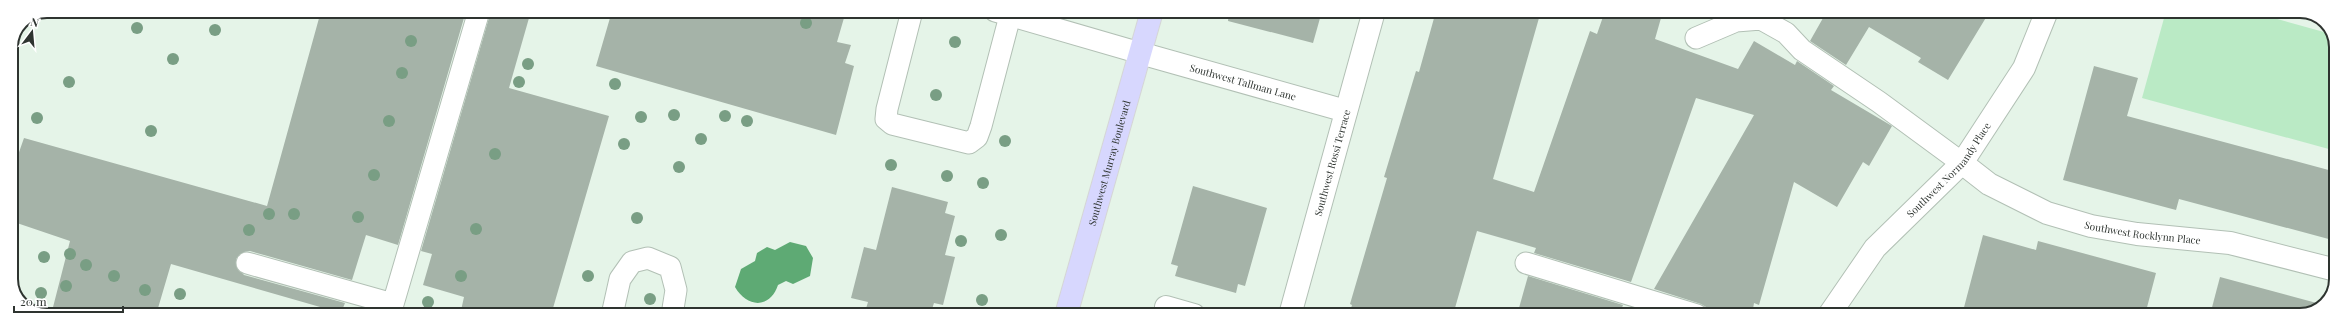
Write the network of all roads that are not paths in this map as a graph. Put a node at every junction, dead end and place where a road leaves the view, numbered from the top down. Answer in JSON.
{"nodes":[{"id":1,"x":477,"y":18,"type":"edge"},
{"id":2,"x":910,"y":18,"type":"edge"},
{"id":3,"x":1007,"y":18,"type":"edge"},
{"id":4,"x":1024,"y":18,"type":"edge"},
{"id":5,"x":1150,"y":18,"type":"edge"},
{"id":6,"x":1372,"y":18,"type":"edge"},
{"id":7,"x":2044,"y":18,"type":"edge"},
{"id":8,"x":1696,"y":38,"type":"dead end"},
{"id":9,"x":1140,"y":53,"type":"junction"},
{"id":10,"x":1346,"y":111,"type":"junction"},
{"id":11,"x":1962,"y":163,"type":"junction"},
{"id":12,"x":247,"y":263,"type":"dead end"},
{"id":13,"x":1526,"y":263,"type":"dead end"},
{"id":14,"x":2329,"y":268,"type":"edge"},
{"id":15,"x":393,"y":308,"type":"edge"},
{"id":16,"x":396,"y":308,"type":"edge"},
{"id":17,"x":614,"y":308,"type":"edge"},
{"id":18,"x":673,"y":308,"type":"edge"},
{"id":19,"x":1068,"y":308,"type":"edge"},
{"id":20,"x":1292,"y":308,"type":"edge"},
{"id":21,"x":1674,"y":308,"type":"edge"},
{"id":22,"x":1838,"y":308,"type":"edge"}],
"edges":[{"from":1,"to":16,"type":"lane"},
{"from":2,"to":3,"type":"lane"},
{"from":4,"to":9,"type":"lane"},
{"from":5,"to":9,"type":"main road","name":"Southwest Murray Boulevard"},
{"from":6,"to":10,"type":"street","name":"Southwest Rossi Terrace"},
{"from":7,"to":11,"type":"street","name":"Southwest Normandy Place"},
{"from":8,"to":11,"type":"lane"},
{"from":9,"to":10,"type":"street","name":"Southwest Tallman Lane"},
{"from":9,"to":19,"type":"main road","name":"Southwest Murray Boulevard"},
{"from":10,"to":20,"type":"street","name":"Southwest Rossi Terrace"},
{"from":11,"to":14,"type":"street","name":"Southwest Rocklynn Place"},
{"from":11,"to":22,"type":"street","name":"Southwest Normandy Place"},
{"from":12,"to":15,"type":"lane"},
{"from":13,"to":21,"type":"lane"},
{"from":17,"to":18,"type":"lane"}]}
